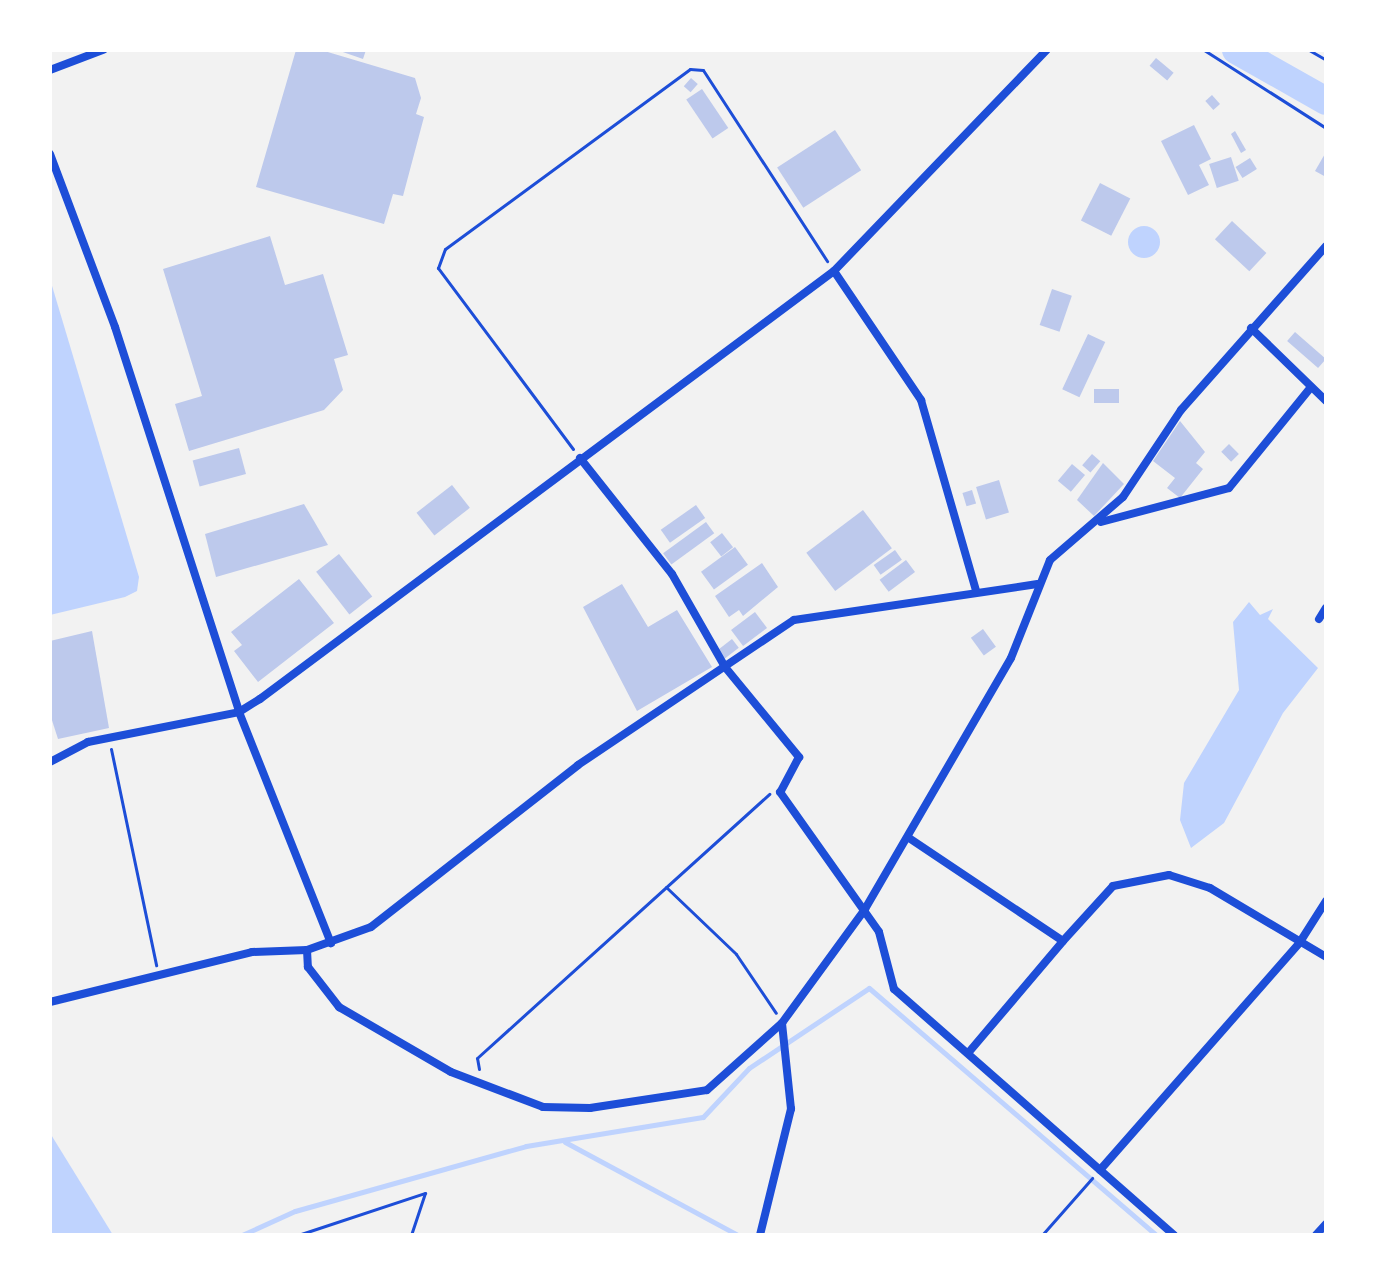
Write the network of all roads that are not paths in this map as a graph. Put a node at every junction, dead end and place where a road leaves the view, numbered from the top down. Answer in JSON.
{"nodes":[{"id":1,"x":103,"y":50,"type":"edge"},
{"id":2,"x":1047,"y":50,"type":"edge"},
{"id":3,"x":50,"y":70,"type":"edge"},
{"id":4,"x":50,"y":154,"type":"edge"},
{"id":5,"x":1326,"y":246,"type":"edge"},
{"id":6,"x":834,"y":271,"type":"junction"},
{"id":7,"x":1251,"y":328,"type":"junction"},
{"id":8,"x":1311,"y":387,"type":"junction"},
{"id":9,"x":1326,"y":401,"type":"edge"},
{"id":10,"x":580,"y":458,"type":"junction"},
{"id":11,"x":1101,"y":522,"type":"junction"},
{"id":12,"x":1037,"y":584,"type":"junction"},
{"id":13,"x":976,"y":591,"type":"junction"},
{"id":14,"x":1326,"y":608,"type":"edge"},
{"id":15,"x":1319,"y":619,"type":"dead end"},
{"id":16,"x":725,"y":667,"type":"junction"},
{"id":17,"x":239,"y":712,"type":"junction"},
{"id":18,"x":50,"y":762,"type":"edge"},
{"id":19,"x":909,"y":838,"type":"junction"},
{"id":20,"x":1326,"y":901,"type":"edge"},
{"id":21,"x":865,"y":909,"type":"junction"},
{"id":22,"x":1063,"y":941,"type":"junction"},
{"id":23,"x":1300,"y":942,"type":"junction"},
{"id":24,"x":331,"y":943,"type":"junction"},
{"id":25,"x":307,"y":950,"type":"junction"},
{"id":26,"x":1326,"y":957,"type":"edge"},
{"id":27,"x":50,"y":1002,"type":"edge"},
{"id":28,"x":782,"y":1023,"type":"junction"},
{"id":29,"x":969,"y":1052,"type":"junction"},
{"id":30,"x":1100,"y":1170,"type":"junction"},
{"id":31,"x":1326,"y":1224,"type":"edge"},
{"id":32,"x":760,"y":1235,"type":"edge"},
{"id":33,"x":1174,"y":1235,"type":"edge"},
{"id":34,"x":1316,"y":1235,"type":"edge"}],
"edges":[{"from":1,"to":3,"type":"street"},
{"from":2,"to":6,"type":"street"},
{"from":4,"to":17,"type":"street"},
{"from":5,"to":7,"type":"street"},
{"from":6,"to":10,"type":"street"},
{"from":6,"to":13,"type":"street"},
{"from":7,"to":8,"type":"street"},
{"from":7,"to":11,"type":"street"},
{"from":8,"to":9,"type":"street"},
{"from":8,"to":11,"type":"street"},
{"from":10,"to":16,"type":"street"},
{"from":10,"to":17,"type":"street"},
{"from":11,"to":12,"type":"street"},
{"from":12,"to":13,"type":"street"},
{"from":12,"to":19,"type":"street"},
{"from":13,"to":16,"type":"street"},
{"from":14,"to":15,"type":"street"},
{"from":16,"to":21,"type":"street"},
{"from":16,"to":24,"type":"street"},
{"from":17,"to":18,"type":"street"},
{"from":17,"to":24,"type":"street"},
{"from":19,"to":21,"type":"street"},
{"from":19,"to":22,"type":"street"},
{"from":20,"to":23,"type":"street"},
{"from":21,"to":28,"type":"street"},
{"from":21,"to":29,"type":"street"},
{"from":22,"to":23,"type":"street"},
{"from":22,"to":29,"type":"street"},
{"from":23,"to":26,"type":"street"},
{"from":23,"to":30,"type":"street"},
{"from":24,"to":25,"type":"street"},
{"from":25,"to":27,"type":"street"},
{"from":25,"to":28,"type":"street"},
{"from":28,"to":32,"type":"street"},
{"from":29,"to":30,"type":"street"},
{"from":30,"to":33,"type":"street"},
{"from":31,"to":34,"type":"street"}]}
